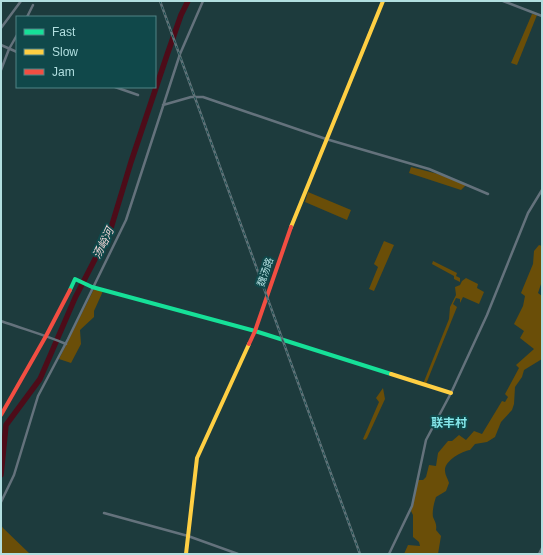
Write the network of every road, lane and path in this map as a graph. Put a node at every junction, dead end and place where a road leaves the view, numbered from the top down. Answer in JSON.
{"nodes":[{"id":1,"x":21,"y":1,"type":"edge"},
{"id":2,"x":203,"y":1,"type":"edge"},
{"id":3,"x":383,"y":1,"type":"edge"},
{"id":4,"x":503,"y":1,"type":"edge"},
{"id":5,"x":33,"y":5,"type":"dead end"},
{"id":6,"x":28,"y":16,"type":"edge"},
{"id":7,"x":542,"y":16,"type":"edge"},
{"id":8,"x":1,"y":28,"type":"edge"},
{"id":9,"x":16,"y":37,"type":"edge"},
{"id":10,"x":1,"y":45,"type":"edge"},
{"id":11,"x":9,"y":49,"type":"junction"},
{"id":12,"x":16,"y":52,"type":"edge"},
{"id":13,"x":1,"y":70,"type":"edge"},
{"id":14,"x":118,"y":88,"type":"edge"},
{"id":15,"x":138,"y":95,"type":"dead end"},
{"id":16,"x":163,"y":105,"type":"junction"},
{"id":17,"x":326,"y":139,"type":"junction"},
{"id":18,"x":542,"y":190,"type":"edge"},
{"id":19,"x":488,"y":194,"type":"dead end"},
{"id":20,"x":91,"y":286,"type":"junction"},
{"id":21,"x":1,"y":321,"type":"edge"},
{"id":22,"x":255,"y":331,"type":"junction"},
{"id":23,"x":46,"y":336,"type":"junction"},
{"id":24,"x":66,"y":344,"type":"junction"},
{"id":25,"x":451,"y":393,"type":"junction"},
{"id":26,"x":1,"y":415,"type":"edge"},
{"id":27,"x":1,"y":502,"type":"edge"},
{"id":28,"x":104,"y":513,"type":"dead end"},
{"id":29,"x":188,"y":536,"type":"junction"},
{"id":30,"x":542,"y":548,"type":"edge"},
{"id":31,"x":186,"y":554,"type":"edge"},
{"id":32,"x":238,"y":554,"type":"edge"},
{"id":33,"x":389,"y":554,"type":"edge"},
{"id":34,"x":539,"y":554,"type":"edge"}],
"edges":[{"from":1,"to":8,"type":"street"},
{"from":2,"to":16,"type":"street"},
{"from":3,"to":17,"type":"street","name":"魏汤路"},
{"from":4,"to":7,"type":"street"},
{"from":5,"to":6,"type":"street"},
{"from":9,"to":11,"type":"street"},
{"from":10,"to":11,"type":"street"},
{"from":11,"to":12,"type":"street"},
{"from":11,"to":13,"type":"street"},
{"from":14,"to":15,"type":"street"},
{"from":16,"to":17,"type":"street"},
{"from":16,"to":20,"type":"street"},
{"from":17,"to":19,"type":"street"},
{"from":17,"to":22,"type":"street","name":"魏汤路"},
{"from":18,"to":25,"type":"street"},
{"from":20,"to":22,"type":"street"},
{"from":20,"to":23,"type":"street"},
{"from":20,"to":24,"type":"street"},
{"from":21,"to":23,"type":"street"},
{"from":22,"to":25,"type":"street"},
{"from":22,"to":29,"type":"street","name":"魏汤路"},
{"from":23,"to":24,"type":"street"},
{"from":23,"to":26,"type":"street"},
{"from":24,"to":27,"type":"street"},
{"from":25,"to":33,"type":"street"},
{"from":28,"to":29,"type":"street"},
{"from":29,"to":31,"type":"street","name":"魏汤路"},
{"from":29,"to":32,"type":"street"},
{"from":30,"to":34,"type":"street"}]}
